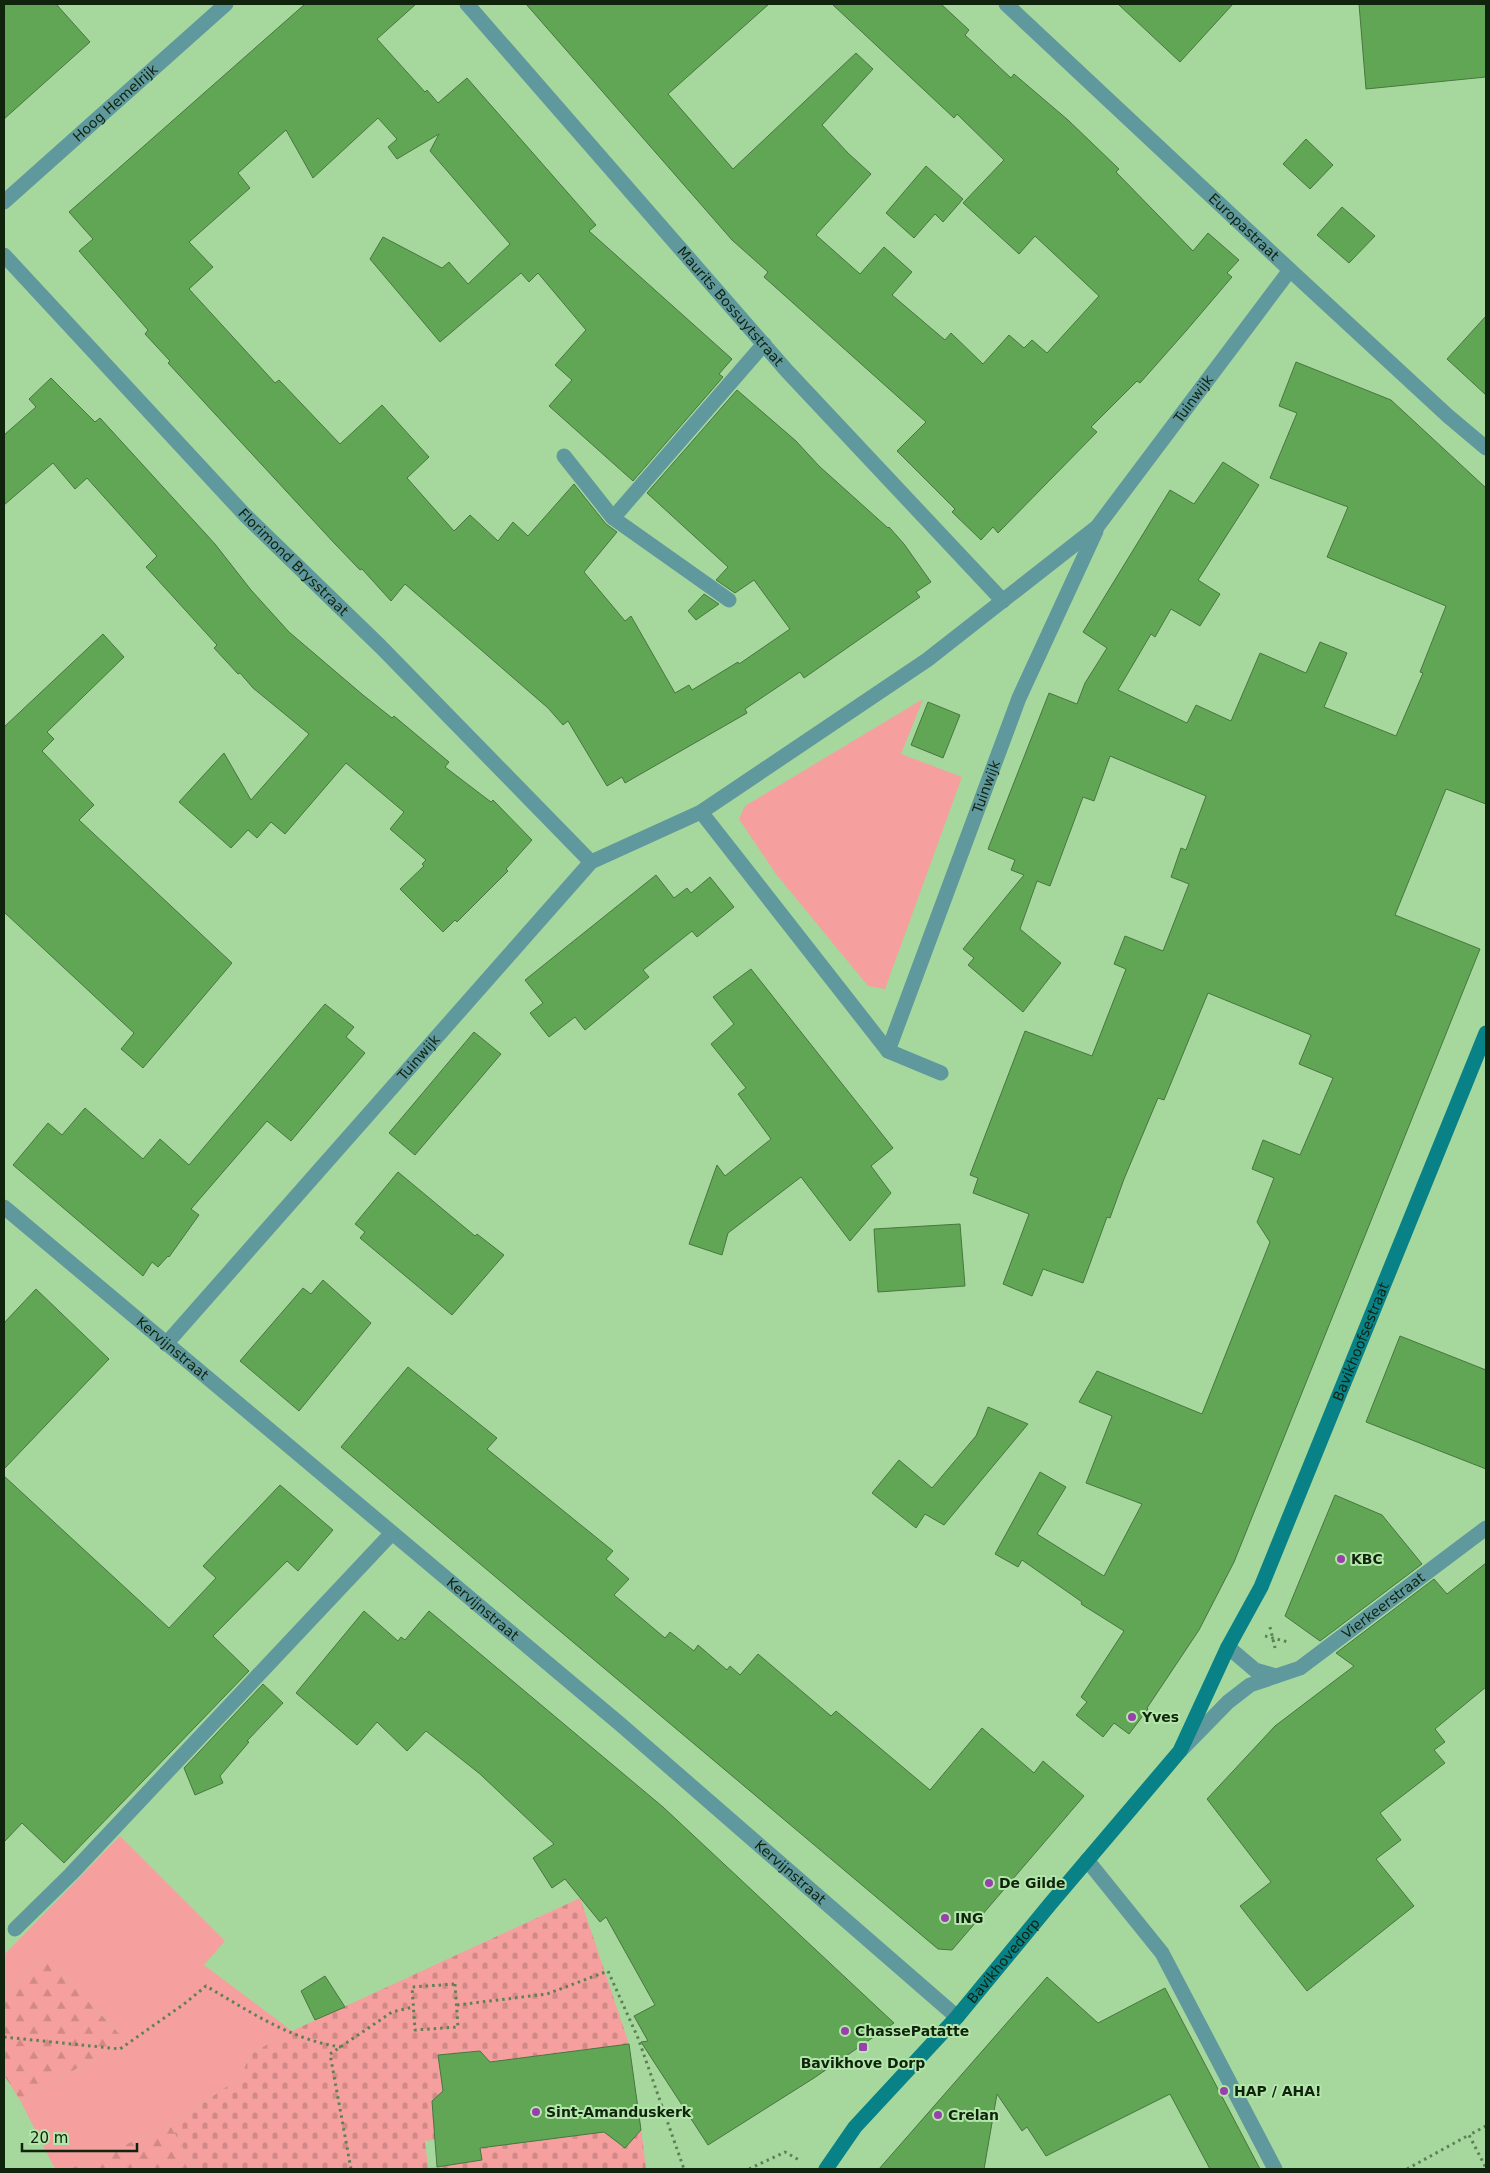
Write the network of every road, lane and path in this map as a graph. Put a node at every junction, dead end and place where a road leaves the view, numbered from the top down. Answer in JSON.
{"nodes":[{"id":1,"x":226,"y":4,"type":"edge"},
{"id":2,"x":468,"y":4,"type":"edge"},
{"id":3,"x":1006,"y":4,"type":"edge"},
{"id":4,"x":4,"y":202,"type":"edge"},
{"id":5,"x":4,"y":255,"type":"edge"},
{"id":6,"x":1290,"y":270,"type":"junction"},
{"id":7,"x":764,"y":344,"type":"junction"},
{"id":8,"x":1486,"y":448,"type":"edge"},
{"id":9,"x":564,"y":456,"type":"dead end"},
{"id":10,"x":613,"y":518,"type":"junction"},
{"id":11,"x":1097,"y":527,"type":"junction"},
{"id":12,"x":729,"y":600,"type":"dead end"},
{"id":13,"x":1003,"y":601,"type":"junction"},
{"id":14,"x":701,"y":812,"type":"junction"},
{"id":15,"x":591,"y":862,"type":"junction"},
{"id":16,"x":1486,"y":1033,"type":"edge"},
{"id":17,"x":888,"y":1051,"type":"junction"},
{"id":18,"x":941,"y":1073,"type":"dead end"},
{"id":19,"x":4,"y":1207,"type":"edge"},
{"id":20,"x":166,"y":1344,"type":"junction"},
{"id":21,"x":1486,"y":1528,"type":"edge"},
{"id":22,"x":392,"y":1533,"type":"junction"},
{"id":23,"x":1238,"y":1629,"type":"junction"},
{"id":24,"x":1334,"y":1642,"type":"junction"},
{"id":25,"x":1228,"y":1647,"type":"junction"},
{"id":26,"x":1276,"y":1676,"type":"junction"},
{"id":27,"x":1180,"y":1751,"type":"junction"},
{"id":28,"x":1087,"y":1860,"type":"junction"},
{"id":29,"x":15,"y":1929,"type":"dead end"},
{"id":30,"x":457,"y":2005,"type":"junction"},
{"id":31,"x":414,"y":2007,"type":"junction"},
{"id":32,"x":957,"y":2017,"type":"junction"},
{"id":33,"x":4,"y":2037,"type":"edge"},
{"id":34,"x":341,"y":2047,"type":"junction"},
{"id":35,"x":1486,"y":2126,"type":"edge"},
{"id":36,"x":1468,"y":2135,"type":"junction"},
{"id":37,"x":800,"y":2160,"type":"dead end"},
{"id":38,"x":1486,"y":2168,"type":"edge"},
{"id":39,"x":351,"y":2169,"type":"edge"},
{"id":40,"x":684,"y":2169,"type":"edge"},
{"id":41,"x":749,"y":2169,"type":"edge"},
{"id":42,"x":826,"y":2169,"type":"edge"},
{"id":43,"x":1276,"y":2169,"type":"edge"},
{"id":44,"x":1407,"y":2169,"type":"edge"}],
"edges":[{"from":1,"to":4,"type":"street","name":"Hoog Hemelrijk"},
{"from":2,"to":7,"type":"street","name":"Maurits Bossuytstraat"},
{"from":3,"to":6,"type":"street","name":"Europastraat"},
{"from":5,"to":15,"type":"street","name":"Florimond Brysstraat"},
{"from":6,"to":8,"type":"street","name":"Europastraat"},
{"from":6,"to":11,"type":"street","name":"Tuinwijk"},
{"from":7,"to":10,"type":"street"},
{"from":7,"to":13,"type":"street","name":"Maurits Bossuytstraat"},
{"from":9,"to":10,"type":"street"},
{"from":10,"to":12,"type":"street"},
{"from":11,"to":13,"type":"street","name":"Tuinwijk"},
{"from":11,"to":17,"type":"street","name":"Tuinwijk"},
{"from":13,"to":14,"type":"street","name":"Tuinwijk"},
{"from":14,"to":15,"type":"street","name":"Tuinwijk"},
{"from":14,"to":17,"type":"street"},
{"from":15,"to":20,"type":"street","name":"Tuinwijk"},
{"from":16,"to":23,"type":"street","name":"Bavikhoofsestraat"},
{"from":17,"to":18,"type":"street"},
{"from":19,"to":20,"type":"street","name":"Kervijnstraat"},
{"from":20,"to":22,"type":"street","name":"Kervijnstraat"},
{"from":21,"to":24,"type":"street","name":"Vierkeerstraat"},
{"from":22,"to":29,"type":"street"},
{"from":22,"to":32,"type":"street","name":"Kervijnstraat"},
{"from":23,"to":24,"type":"path"},
{"from":23,"to":25,"type":"street","name":"Bavikhoofsestraat"},
{"from":24,"to":26,"type":"street","name":"Vierkeerstraat"},
{"from":25,"to":26,"type":"street"},
{"from":25,"to":27,"type":"street","name":"Bavikhovedorp"},
{"from":26,"to":27,"type":"street","name":"Bavikhovedorp"},
{"from":27,"to":28,"type":"street","name":"Bavikhovedorp"},
{"from":28,"to":32,"type":"street","name":"Bavikhovedorp"},
{"from":28,"to":43,"type":"street"},
{"from":30,"to":31,"type":"path"},
{"from":30,"to":31,"type":"path"},
{"from":30,"to":40,"type":"path"},
{"from":31,"to":34,"type":"path"},
{"from":32,"to":42,"type":"street","name":"Bavikhovedorp"},
{"from":33,"to":34,"type":"path"},
{"from":34,"to":39,"type":"path"},
{"from":35,"to":36,"type":"path"},
{"from":36,"to":38,"type":"path"},
{"from":36,"to":44,"type":"path"},
{"from":37,"to":41,"type":"path"}]}
